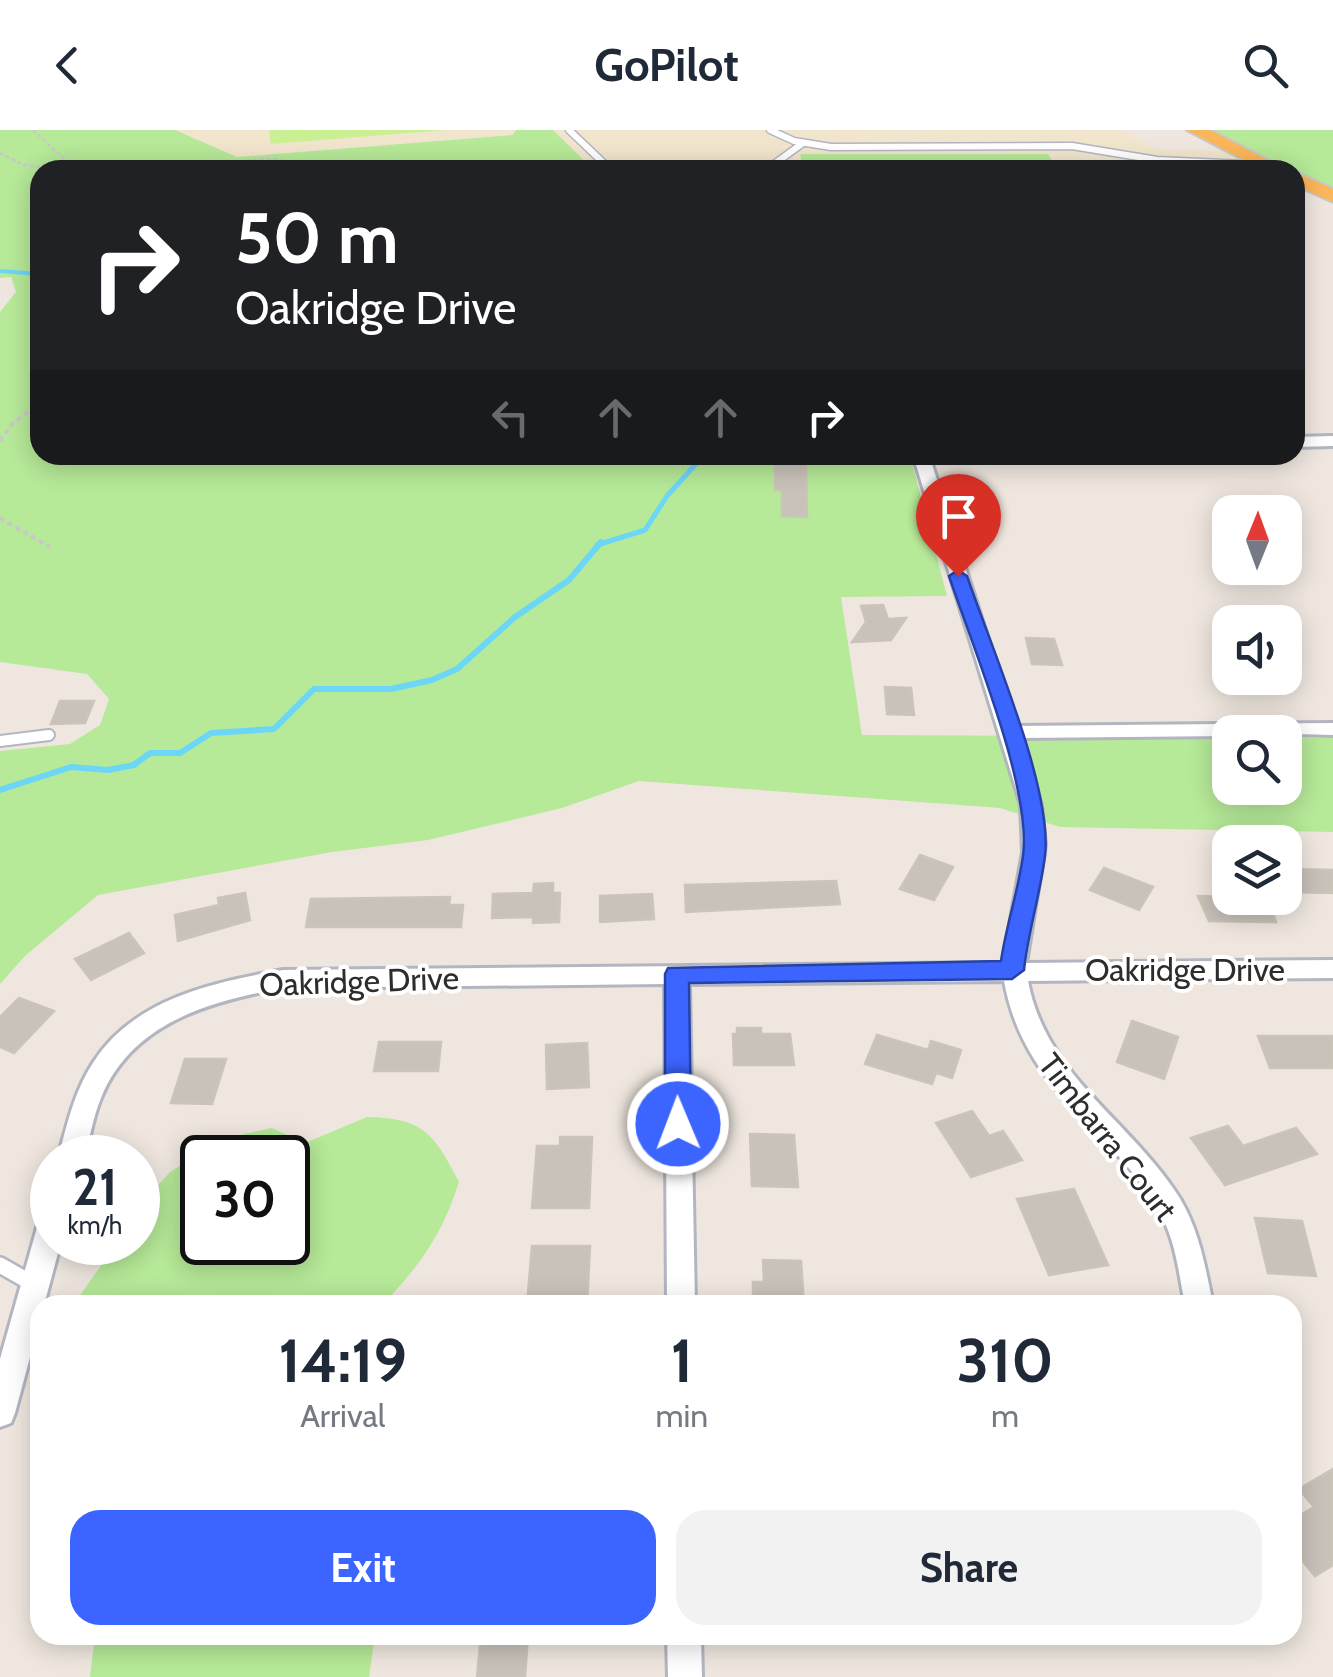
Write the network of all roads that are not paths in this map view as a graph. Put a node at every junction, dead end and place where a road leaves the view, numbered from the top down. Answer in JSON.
{"nodes":[{"id":1,"x":569,"y":130,"type":"edge"},
{"id":2,"x":770,"y":130,"type":"edge"},
{"id":3,"x":1196,"y":130,"type":"edge"},
{"id":4,"x":803,"y":143,"type":"junction"},
{"id":5,"x":1233,"y":158,"type":"junction"},
{"id":6,"x":600,"y":160,"type":"edge"},
{"id":7,"x":780,"y":160,"type":"edge"},
{"id":8,"x":1242,"y":160,"type":"edge"},
{"id":9,"x":1305,"y":186,"type":"edge"},
{"id":10,"x":1333,"y":196,"type":"edge"},
{"id":11,"x":1305,"y":442,"type":"edge"},
{"id":12,"x":1333,"y":442,"type":"edge"},
{"id":13,"x":924,"y":465,"type":"edge"},
{"id":14,"x":1333,"y":729,"type":"edge"},
{"id":15,"x":1010,"y":732,"type":"junction"},
{"id":16,"x":49,"y":736,"type":"dead end"},
{"id":17,"x":0,"y":741,"type":"edge"},
{"id":18,"x":1333,"y":968,"type":"edge"},
{"id":19,"x":1012,"y":970,"type":"junction"},
{"id":20,"x":676,"y":974,"type":"junction"},
{"id":21,"x":78,"y":1135,"type":"edge"},
{"id":22,"x":0,"y":1264,"type":"edge"},
{"id":23,"x":41,"y":1265,"type":"edge"},
{"id":24,"x":35,"y":1286,"type":"junction"},
{"id":25,"x":32,"y":1295,"type":"edge"},
{"id":26,"x":681,"y":1295,"type":"edge"},
{"id":27,"x":1196,"y":1295,"type":"edge"},
{"id":28,"x":30,"y":1304,"type":"edge"},
{"id":29,"x":0,"y":1412,"type":"edge"},
{"id":30,"x":684,"y":1645,"type":"edge"},
{"id":31,"x":685,"y":1677,"type":"edge"}],
"edges":[{"from":1,"to":6,"type":"lane"},
{"from":2,"to":4,"type":"lane"},
{"from":3,"to":5,"type":"highway"},
{"from":4,"to":5,"type":"lane"},
{"from":4,"to":7,"type":"lane"},
{"from":5,"to":8,"type":"highway"},
{"from":9,"to":10,"type":"highway"},
{"from":11,"to":12,"type":"street"},
{"from":13,"to":15,"type":"street"},
{"from":14,"to":15,"type":"street"},
{"from":15,"to":19,"type":"street"},
{"from":16,"to":17,"type":"lane"},
{"from":18,"to":19,"type":"street","name":"Oakridge Drive"},
{"from":19,"to":20,"type":"street","name":"Oakridge Drive"},
{"from":19,"to":27,"type":"street","name":"Timbarra Court"},
{"from":20,"to":21,"type":"street","name":"Oakridge Drive"},
{"from":20,"to":26,"type":"street"},
{"from":22,"to":24,"type":"lane"},
{"from":23,"to":24,"type":"street"},
{"from":24,"to":25,"type":"street"},
{"from":28,"to":29,"type":"street"},
{"from":30,"to":31,"type":"street"}]}
